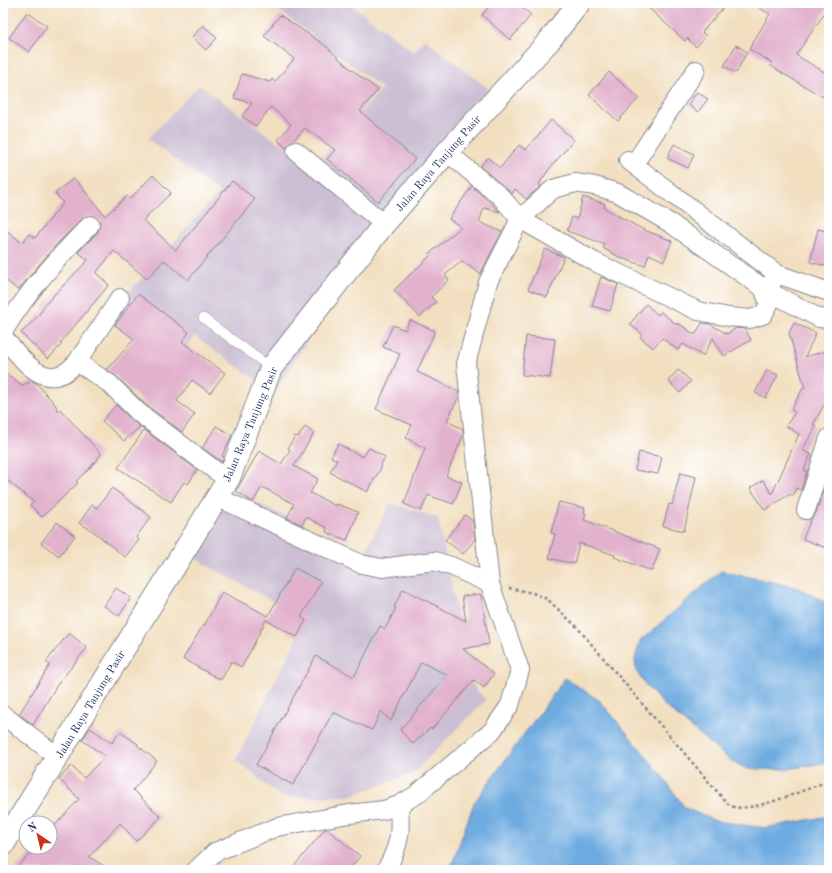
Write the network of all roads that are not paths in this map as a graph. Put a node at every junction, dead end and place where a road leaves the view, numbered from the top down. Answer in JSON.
{"nodes":[{"id":1,"x":579,"y":3,"type":"edge"},
{"id":2,"x":696,"y":70,"type":"dead end"},
{"id":3,"x":296,"y":151,"type":"dead end"},
{"id":4,"x":447,"y":152,"type":"junction"},
{"id":5,"x":518,"y":216,"type":"junction"},
{"id":6,"x":384,"y":224,"type":"junction"},
{"id":7,"x":90,"y":225,"type":"dead end"},
{"id":8,"x":772,"y":282,"type":"junction"},
{"id":9,"x":829,"y":292,"type":"edge"},
{"id":10,"x":120,"y":298,"type":"dead end"},
{"id":11,"x":203,"y":318,"type":"dead end"},
{"id":12,"x":829,"y":319,"type":"edge"},
{"id":13,"x":3,"y":332,"type":"edge"},
{"id":14,"x":3,"y":337,"type":"edge"},
{"id":15,"x":77,"y":362,"type":"junction"},
{"id":16,"x":271,"y":368,"type":"junction"},
{"id":17,"x":829,"y":438,"type":"edge"},
{"id":18,"x":229,"y":478,"type":"junction"},
{"id":19,"x":217,"y":497,"type":"junction"},
{"id":20,"x":806,"y":510,"type":"dead end"},
{"id":21,"x":480,"y":579,"type":"junction"},
{"id":22,"x":3,"y":715,"type":"edge"},
{"id":23,"x":58,"y":757,"type":"junction"},
{"id":24,"x":399,"y":805,"type":"junction"},
{"id":25,"x":3,"y":845,"type":"edge"},
{"id":26,"x":196,"y":870,"type":"edge"},
{"id":27,"x":386,"y":870,"type":"edge"}],
"edges":[{"from":1,"to":4,"type":"street","name":"Jalan Raya Tanjung Pasir"},
{"from":2,"to":8,"type":"street"},
{"from":3,"to":6,"type":"street"},
{"from":4,"to":5,"type":"street"},
{"from":4,"to":6,"type":"street","name":"Jalan Raya Tanjung Pasir"},
{"from":5,"to":8,"type":"street"},
{"from":5,"to":8,"type":"street"},
{"from":5,"to":21,"type":"street"},
{"from":6,"to":16,"type":"street","name":"Jalan Raya Tanjung Pasir"},
{"from":7,"to":13,"type":"street"},
{"from":8,"to":9,"type":"street"},
{"from":8,"to":12,"type":"street"},
{"from":10,"to":15,"type":"street"},
{"from":11,"to":16,"type":"lane"},
{"from":14,"to":15,"type":"street"},
{"from":15,"to":18,"type":"street"},
{"from":16,"to":18,"type":"street","name":"Jalan Raya Tanjung Pasir"},
{"from":17,"to":20,"type":"street"},
{"from":18,"to":19,"type":"street","name":"Jalan Raya Tanjung Pasir"},
{"from":19,"to":21,"type":"street"},
{"from":19,"to":23,"type":"street","name":"Jalan Raya Tanjung Pasir"},
{"from":21,"to":24,"type":"street"},
{"from":22,"to":23,"type":"street"},
{"from":23,"to":25,"type":"street","name":"Jalan Raya Tanjung Pasir"},
{"from":24,"to":26,"type":"street"},
{"from":24,"to":27,"type":"street"}]}
